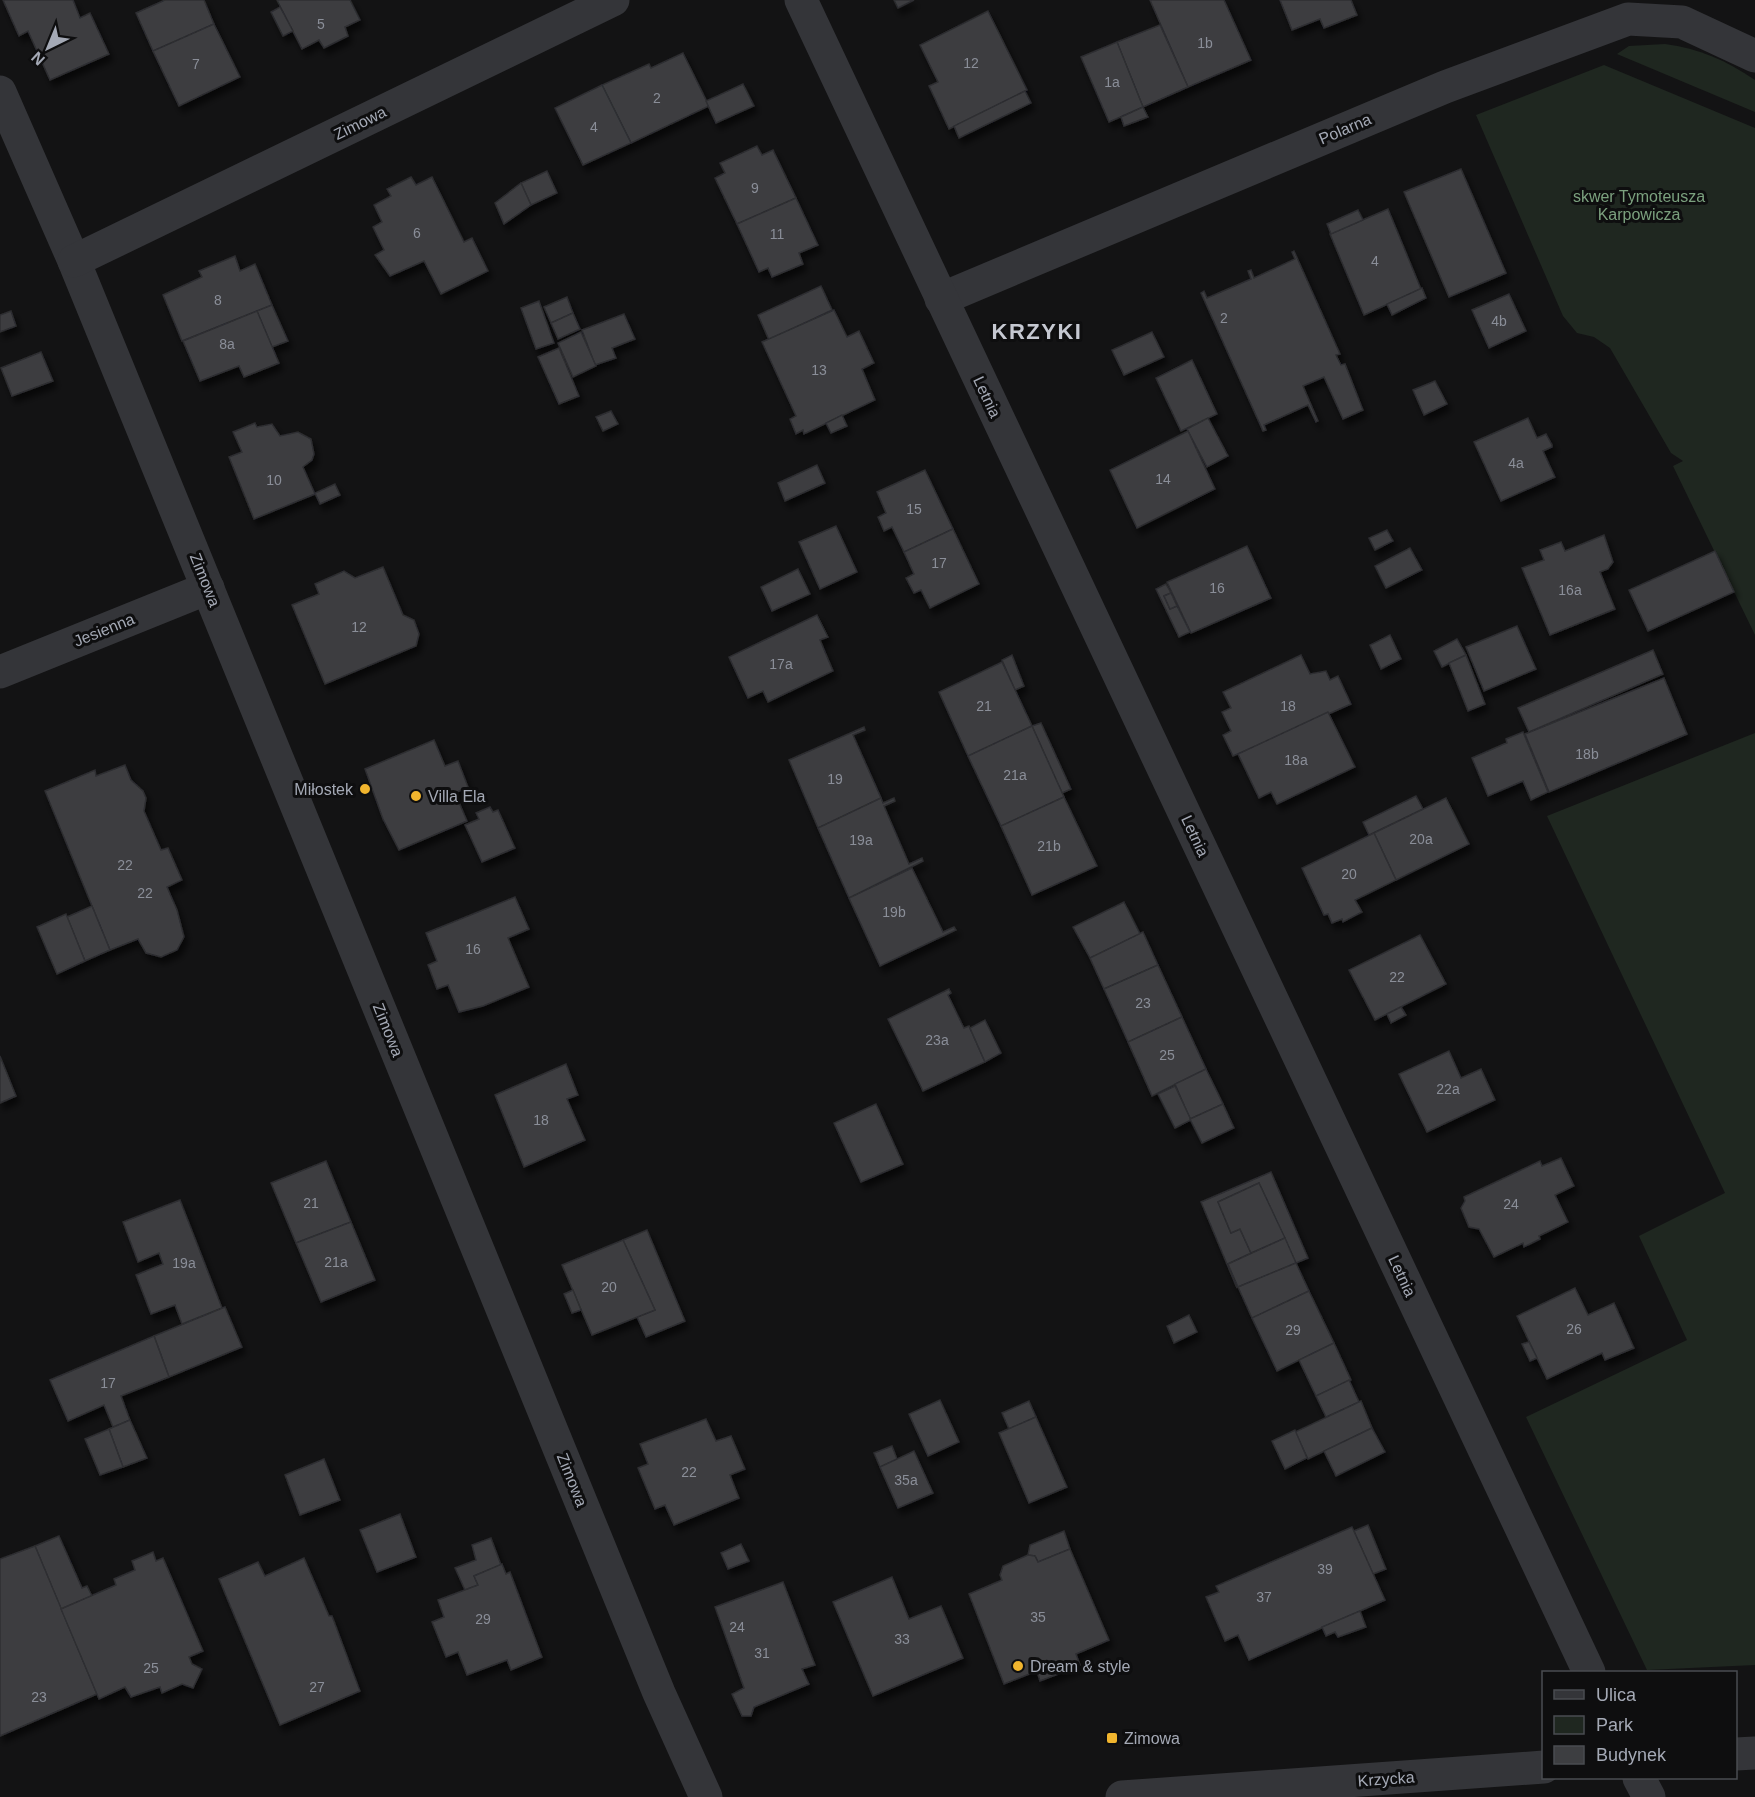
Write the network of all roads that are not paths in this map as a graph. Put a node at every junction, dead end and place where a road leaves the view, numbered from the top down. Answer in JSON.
{"nodes":[{"id":1,"x":613,"y":0,"type":"edge"},
{"id":2,"x":801,"y":0,"type":"edge"},
{"id":3,"x":1755,"y":56,"type":"edge"},
{"id":4,"x":0,"y":92,"type":"edge"},
{"id":5,"x":74,"y":261,"type":"junction"},
{"id":6,"x":941,"y":299,"type":"junction"},
{"id":7,"x":208,"y":588,"type":"junction"},
{"id":8,"x":0,"y":672,"type":"edge"},
{"id":9,"x":1589,"y":1671,"type":"edge"},
{"id":10,"x":1755,"y":1753,"type":"edge"},
{"id":11,"x":1737,"y":1754,"type":"edge"},
{"id":12,"x":1542,"y":1767,"type":"edge"},
{"id":13,"x":1640,"y":1779,"type":"edge"},
{"id":14,"x":706,"y":1797,"type":"edge"},
{"id":15,"x":1122,"y":1797,"type":"edge"},
{"id":16,"x":1649,"y":1797,"type":"edge"}],
"edges":[{"from":1,"to":5,"type":"street","name":"Zimowa"},
{"from":2,"to":6,"type":"street","name":"Letnia"},
{"from":3,"to":6,"type":"street","name":"Polarna"},
{"from":4,"to":5,"type":"street","name":"Zimowa"},
{"from":5,"to":7,"type":"street","name":"Zimowa"},
{"from":6,"to":9,"type":"street","name":"Letnia"},
{"from":7,"to":8,"type":"street","name":"Jesienna"},
{"from":7,"to":14,"type":"street","name":"Zimowa"},
{"from":10,"to":11,"type":"street"},
{"from":12,"to":15,"type":"street","name":"Krzycka"},
{"from":13,"to":16,"type":"street"}]}
